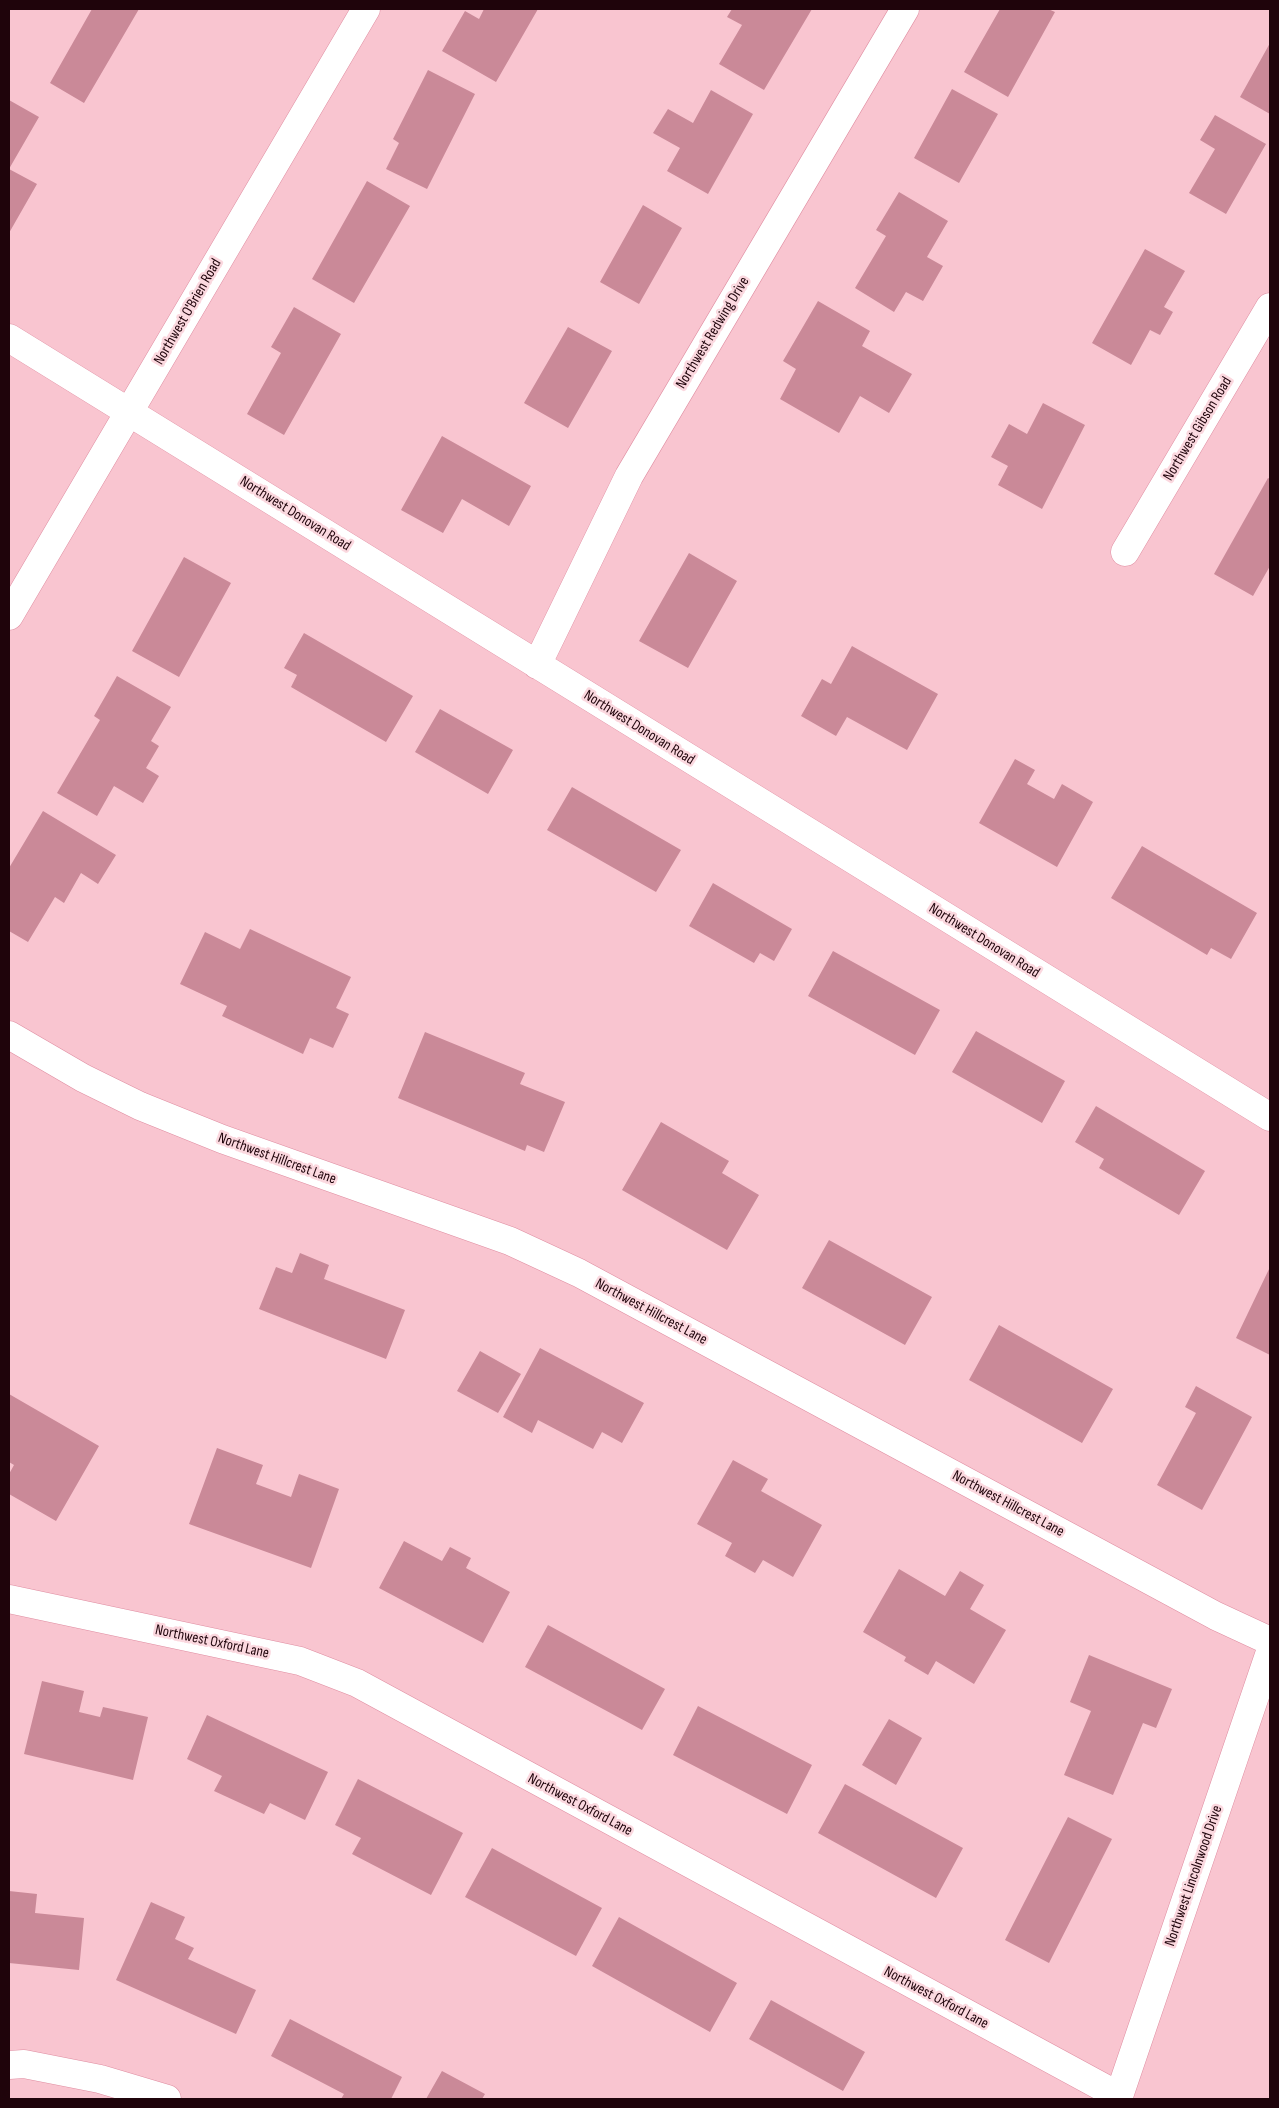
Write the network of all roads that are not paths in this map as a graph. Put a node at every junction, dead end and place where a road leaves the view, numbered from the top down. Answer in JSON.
{"nodes":[{"id":1,"x":366,"y":9,"type":"edge"},
{"id":2,"x":904,"y":9,"type":"edge"},
{"id":3,"x":1270,"y":306,"type":"edge"},
{"id":4,"x":9,"y":338,"type":"edge"},
{"id":5,"x":130,"y":411,"type":"junction"},
{"id":6,"x":1125,"y":552,"type":"dead end"},
{"id":7,"x":9,"y":616,"type":"edge"},
{"id":8,"x":537,"y":666,"type":"junction"},
{"id":9,"x":9,"y":1034,"type":"edge"},
{"id":10,"x":1270,"y":1117,"type":"edge"},
{"id":11,"x":9,"y":1600,"type":"edge"},
{"id":12,"x":1270,"y":1641,"type":"edge"},
{"id":13,"x":1270,"y":1652,"type":"edge"},
{"id":14,"x":9,"y":2065,"type":"edge"},
{"id":15,"x":1119,"y":2097,"type":"edge"},
{"id":16,"x":167,"y":2099,"type":"edge"}],
"edges":[{"from":1,"to":5,"type":"street","name":"Northwest O'Brien Road"},
{"from":2,"to":8,"type":"street","name":"Northwest Redwing Drive"},
{"from":3,"to":6,"type":"street","name":"Northwest Gibson Road"},
{"from":4,"to":5,"type":"street","name":"Northwest Donovan Road"},
{"from":5,"to":7,"type":"street","name":"Northwest O'Brien Road"},
{"from":5,"to":8,"type":"street","name":"Northwest Donovan Road"},
{"from":8,"to":10,"type":"street","name":"Northwest Donovan Road"},
{"from":9,"to":12,"type":"street","name":"Northwest Hillcrest Lane"},
{"from":11,"to":15,"type":"street","name":"Northwest Oxford Lane"},
{"from":13,"to":15,"type":"street","name":"Northwest Lincolnwood Drive"},
{"from":14,"to":16,"type":"street"}]}
